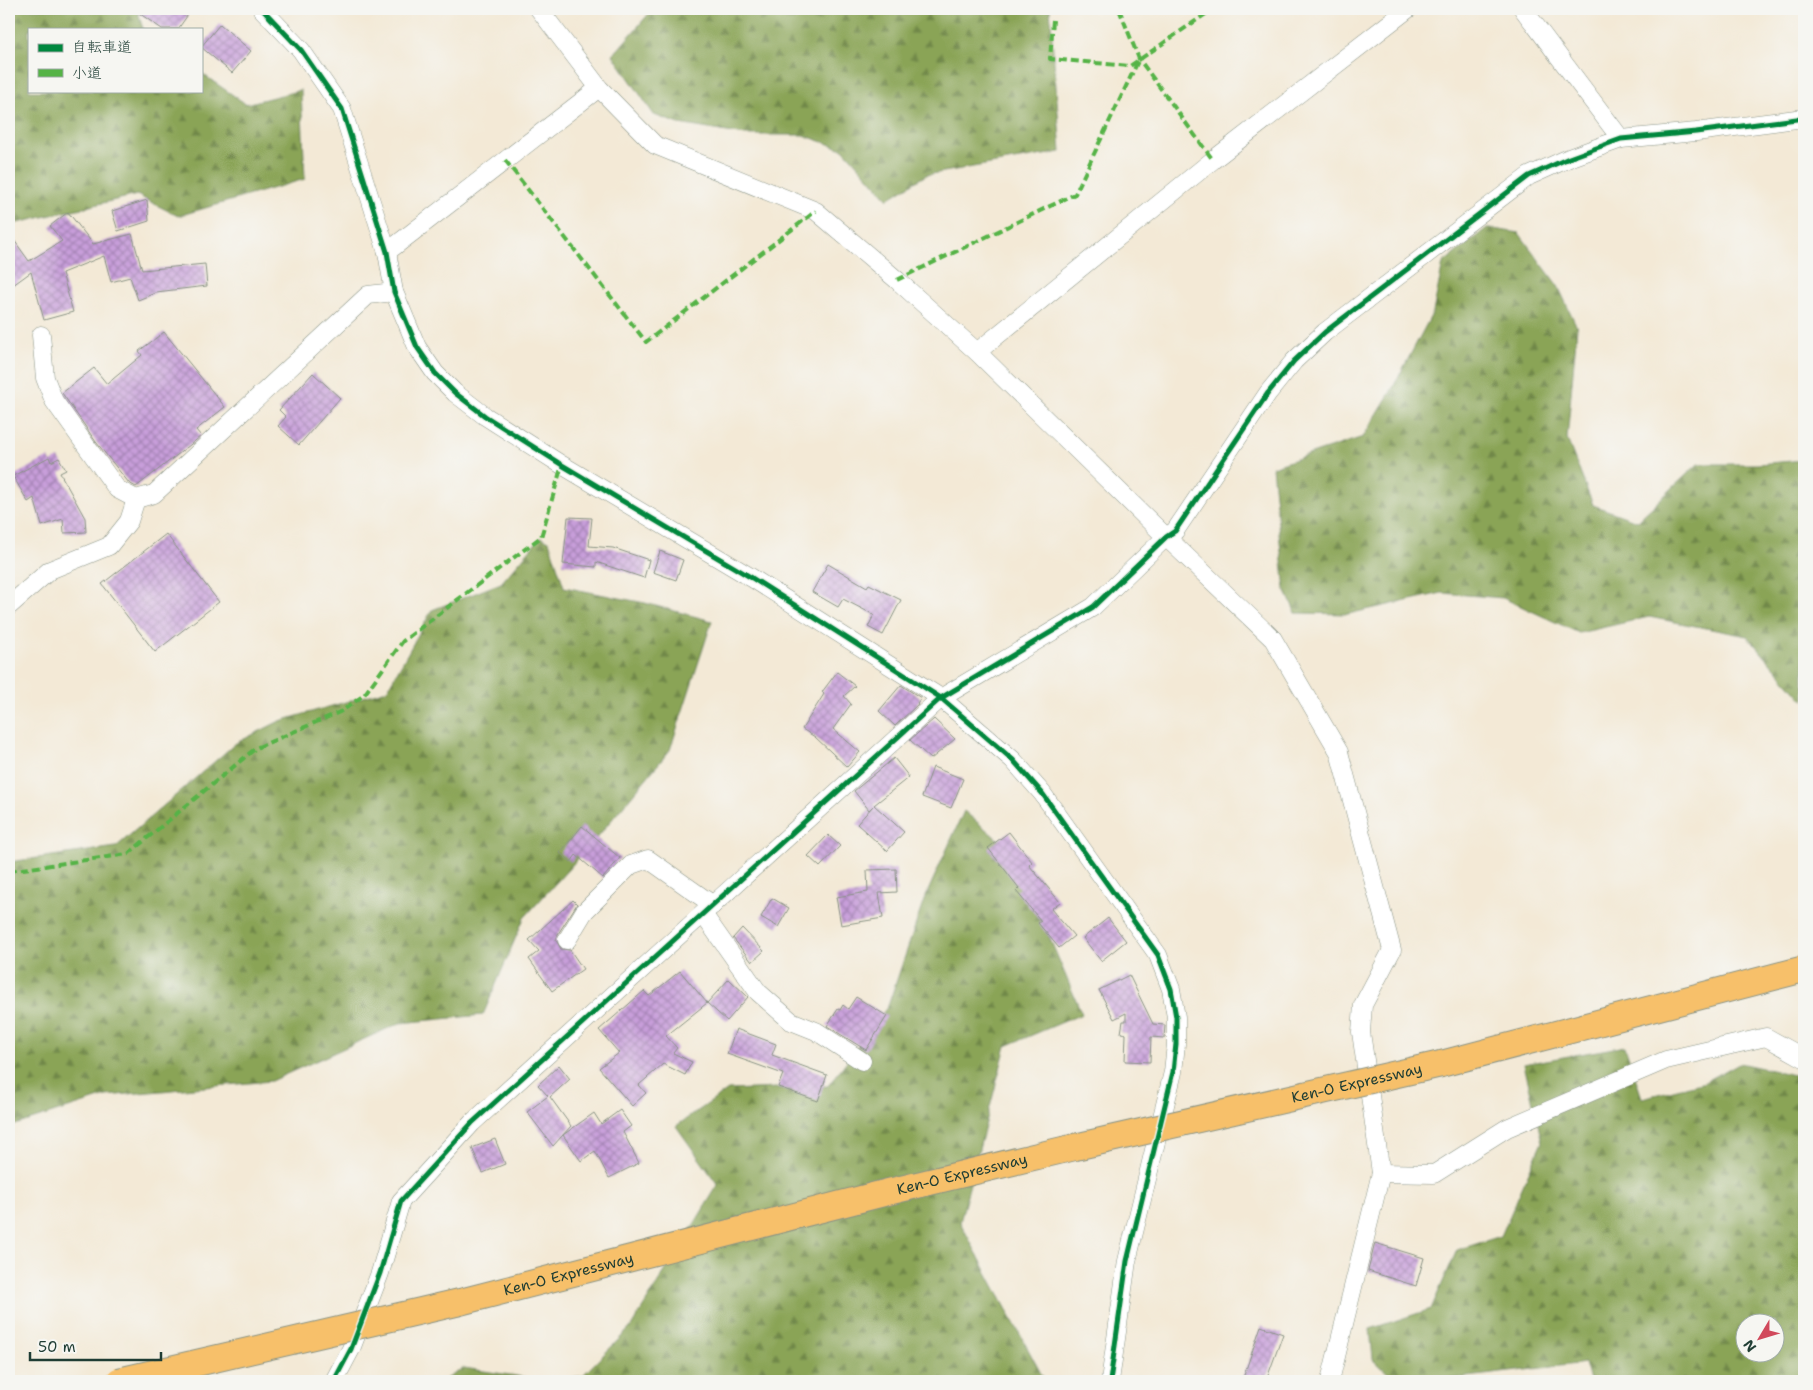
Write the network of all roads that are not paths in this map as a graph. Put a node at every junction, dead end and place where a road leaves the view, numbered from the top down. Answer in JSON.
{"nodes":[{"id":1,"x":262,"y":9,"type":"edge"},
{"id":2,"x":539,"y":9,"type":"edge"},
{"id":3,"x":1408,"y":9,"type":"edge"},
{"id":4,"x":1523,"y":9,"type":"edge"},
{"id":5,"x":599,"y":88,"type":"junction"},
{"id":6,"x":1804,"y":118,"type":"edge"},
{"id":7,"x":1621,"y":139,"type":"junction"},
{"id":8,"x":387,"y":252,"type":"junction"},
{"id":9,"x":394,"y":292,"type":"junction"},
{"id":10,"x":41,"y":335,"type":"dead end"},
{"id":11,"x":977,"y":352,"type":"junction"},
{"id":12,"x":136,"y":499,"type":"junction"},
{"id":13,"x":1166,"y":537,"type":"junction"},
{"id":14,"x":9,"y":606,"type":"edge"},
{"id":15,"x":941,"y":698,"type":"junction"},
{"id":16,"x":708,"y":909,"type":"junction"},
{"id":17,"x":567,"y":940,"type":"dead end"},
{"id":18,"x":1804,"y":968,"type":"edge"},
{"id":19,"x":1804,"y":1058,"type":"edge"},
{"id":20,"x":862,"y":1061,"type":"dead end"},
{"id":21,"x":1381,"y":1173,"type":"junction"},
{"id":22,"x":119,"y":1381,"type":"edge"},
{"id":23,"x":334,"y":1381,"type":"edge"},
{"id":24,"x":1110,"y":1381,"type":"edge"},
{"id":25,"x":1330,"y":1381,"type":"edge"}],
"edges":[{"from":1,"to":8,"type":"street"},
{"from":2,"to":5,"type":"street"},
{"from":3,"to":11,"type":"street"},
{"from":4,"to":7,"type":"street"},
{"from":5,"to":8,"type":"street"},
{"from":5,"to":11,"type":"street"},
{"from":6,"to":7,"type":"street"},
{"from":7,"to":13,"type":"street"},
{"from":8,"to":9,"type":"street"},
{"from":9,"to":12,"type":"street"},
{"from":9,"to":15,"type":"street"},
{"from":10,"to":12,"type":"street"},
{"from":11,"to":13,"type":"street"},
{"from":12,"to":14,"type":"street"},
{"from":13,"to":15,"type":"street"},
{"from":13,"to":21,"type":"street"},
{"from":15,"to":16,"type":"street"},
{"from":15,"to":24,"type":"street"},
{"from":16,"to":17,"type":"street"},
{"from":16,"to":20,"type":"street"},
{"from":16,"to":23,"type":"street"},
{"from":18,"to":22,"type":"highway","name":"Ken-O Expressway","bridge":true},
{"from":19,"to":21,"type":"street"},
{"from":21,"to":25,"type":"street"}]}
